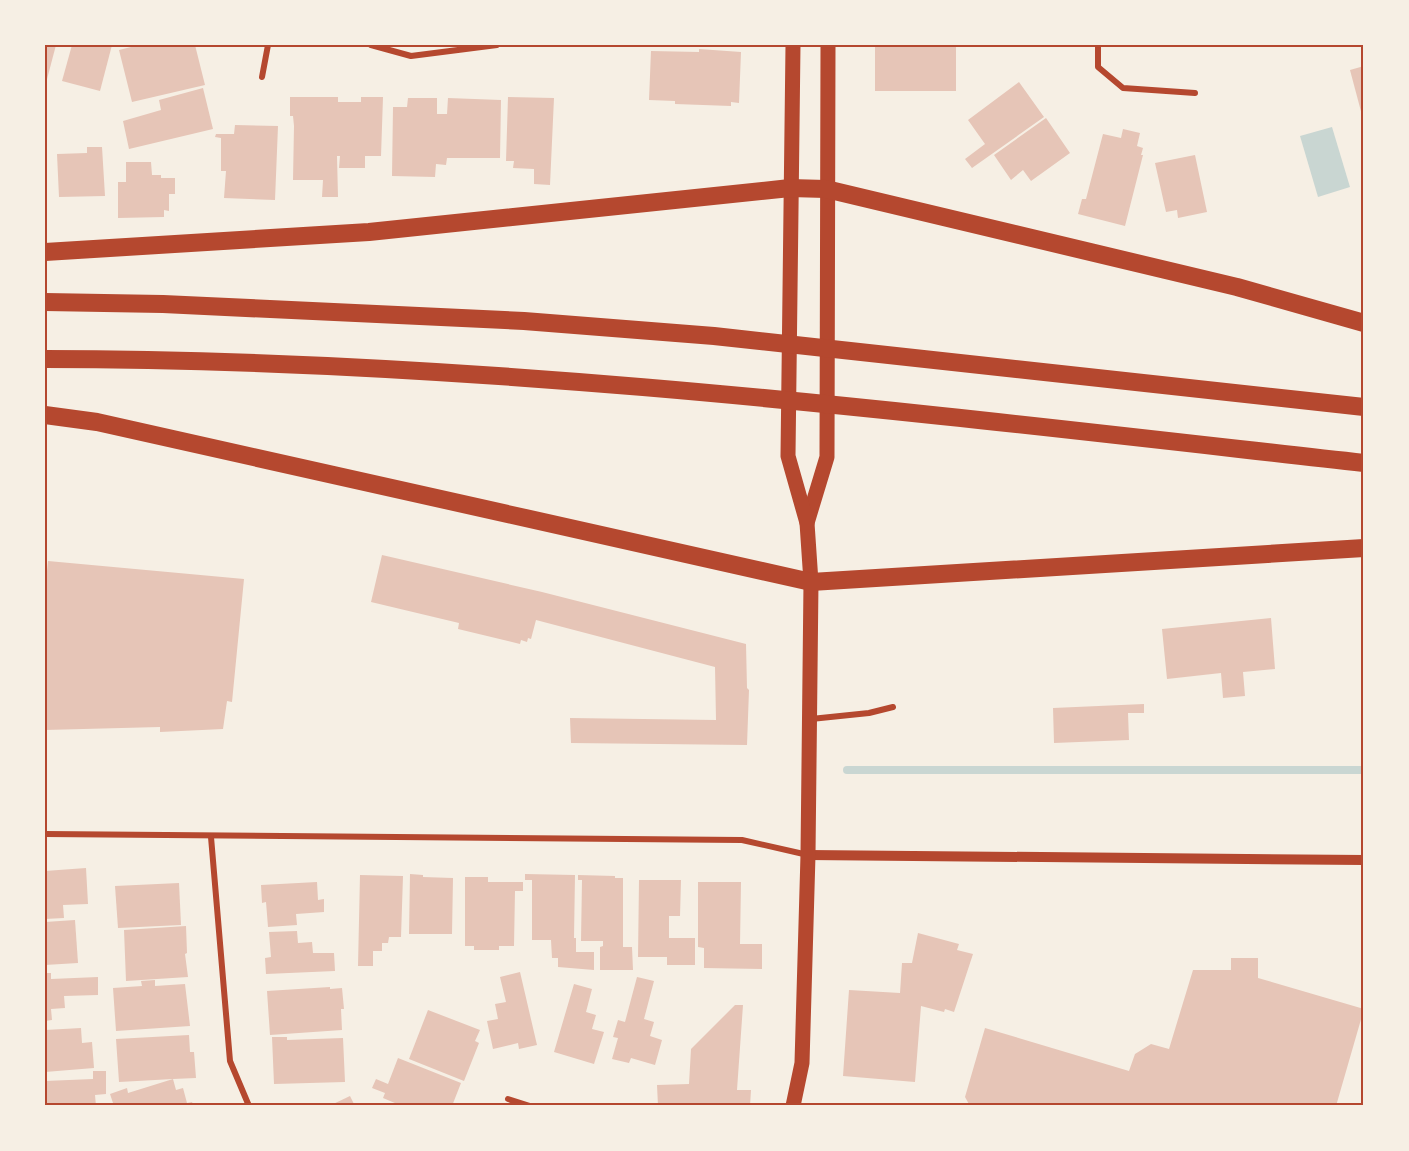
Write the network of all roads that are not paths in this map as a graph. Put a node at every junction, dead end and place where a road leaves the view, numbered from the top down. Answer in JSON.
{"nodes":[{"id":1,"x":268,"y":45,"type":"edge"},
{"id":2,"x":371,"y":45,"type":"edge"},
{"id":3,"x":497,"y":45,"type":"edge"},
{"id":4,"x":793,"y":45,"type":"edge"},
{"id":5,"x":828,"y":45,"type":"edge"},
{"id":6,"x":1098,"y":45,"type":"edge"},
{"id":7,"x":262,"y":77,"type":"dead end"},
{"id":8,"x":1195,"y":93,"type":"dead end"},
{"id":9,"x":790,"y":188,"type":"junction"},
{"id":10,"x":826,"y":189,"type":"junction"},
{"id":11,"x":45,"y":252,"type":"edge"},
{"id":12,"x":45,"y":302,"type":"edge"},
{"id":13,"x":1364,"y":322,"type":"edge"},
{"id":14,"x":45,"y":359,"type":"edge"},
{"id":15,"x":1364,"y":407,"type":"edge"},
{"id":16,"x":45,"y":415,"type":"edge"},
{"id":17,"x":1364,"y":463,"type":"edge"},
{"id":18,"x":807,"y":523,"type":"junction"},
{"id":19,"x":1364,"y":548,"type":"edge"},
{"id":20,"x":811,"y":582,"type":"junction"},
{"id":21,"x":893,"y":707,"type":"dead end"},
{"id":22,"x":810,"y":720,"type":"junction"},
{"id":23,"x":45,"y":834,"type":"edge"},
{"id":24,"x":210,"y":837,"type":"junction"},
{"id":25,"x":808,"y":855,"type":"junction"},
{"id":26,"x":1364,"y":860,"type":"edge"},
{"id":27,"x":508,"y":1098,"type":"dead end"},
{"id":28,"x":249,"y":1106,"type":"edge"},
{"id":29,"x":530,"y":1106,"type":"edge"},
{"id":30,"x":793,"y":1106,"type":"edge"}],
"edges":[{"from":1,"to":7,"type":"street"},
{"from":2,"to":3,"type":"street"},
{"from":4,"to":9,"type":"main road"},
{"from":5,"to":10,"type":"main road"},
{"from":6,"to":8,"type":"street"},
{"from":9,"to":10,"type":"highway"},
{"from":9,"to":11,"type":"highway"},
{"from":9,"to":18,"type":"main road"},
{"from":10,"to":13,"type":"highway"},
{"from":10,"to":18,"type":"main road"},
{"from":12,"to":15,"type":"highway"},
{"from":14,"to":17,"type":"highway"},
{"from":16,"to":20,"type":"highway"},
{"from":18,"to":20,"type":"main road"},
{"from":19,"to":20,"type":"highway"},
{"from":20,"to":22,"type":"main road"},
{"from":21,"to":22,"type":"street"},
{"from":22,"to":25,"type":"main road"},
{"from":23,"to":24,"type":"street"},
{"from":24,"to":25,"type":"street"},
{"from":24,"to":28,"type":"street"},
{"from":25,"to":26,"type":"street"},
{"from":25,"to":30,"type":"main road"},
{"from":27,"to":29,"type":"street"}]}
